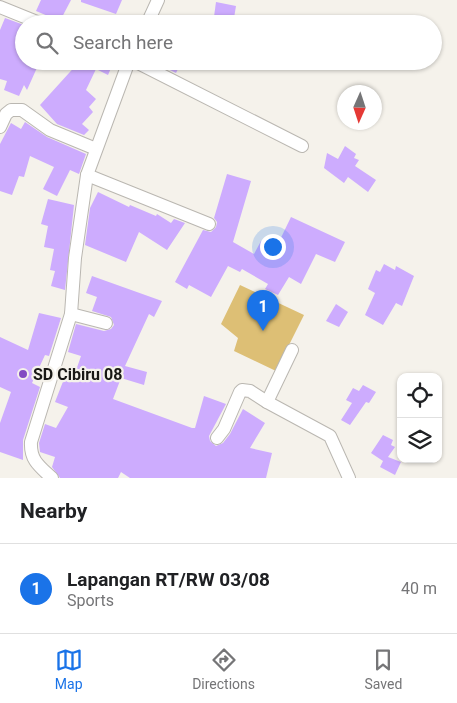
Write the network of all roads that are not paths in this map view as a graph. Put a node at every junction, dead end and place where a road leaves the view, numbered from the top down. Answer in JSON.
{"nodes":[{"id":1,"x":158,"y":0,"type":"edge"},
{"id":2,"x":0,"y":7,"type":"edge"},
{"id":3,"x":20,"y":15,"type":"edge"},
{"id":4,"x":151,"y":15,"type":"edge"},
{"id":5,"x":125,"y":70,"type":"edge"},
{"id":6,"x":152,"y":70,"type":"edge"},
{"id":7,"x":0,"y":127,"type":"edge"},
{"id":8,"x":302,"y":146,"type":"dead end"},
{"id":9,"x":96,"y":149,"type":"junction"},
{"id":10,"x":87,"y":175,"type":"junction"},
{"id":11,"x":209,"y":224,"type":"dead end"},
{"id":12,"x":71,"y":314,"type":"junction"},
{"id":13,"x":106,"y":323,"type":"dead end"},
{"id":14,"x":292,"y":350,"type":"dead end"},
{"id":15,"x":267,"y":402,"type":"junction"},
{"id":16,"x":217,"y":438,"type":"dead end"},
{"id":17,"x":52,"y":478,"type":"edge"},
{"id":18,"x":349,"y":478,"type":"edge"}],
"edges":[{"from":1,"to":4,"type":"street"},
{"from":2,"to":3,"type":"street"},
{"from":5,"to":9,"type":"street"},
{"from":6,"to":8,"type":"street"},
{"from":7,"to":9,"type":"street"},
{"from":9,"to":10,"type":"street"},
{"from":10,"to":11,"type":"street"},
{"from":10,"to":12,"type":"street"},
{"from":12,"to":13,"type":"street"},
{"from":12,"to":17,"type":"street"},
{"from":14,"to":15,"type":"street"},
{"from":15,"to":16,"type":"street"},
{"from":15,"to":18,"type":"street"}]}
